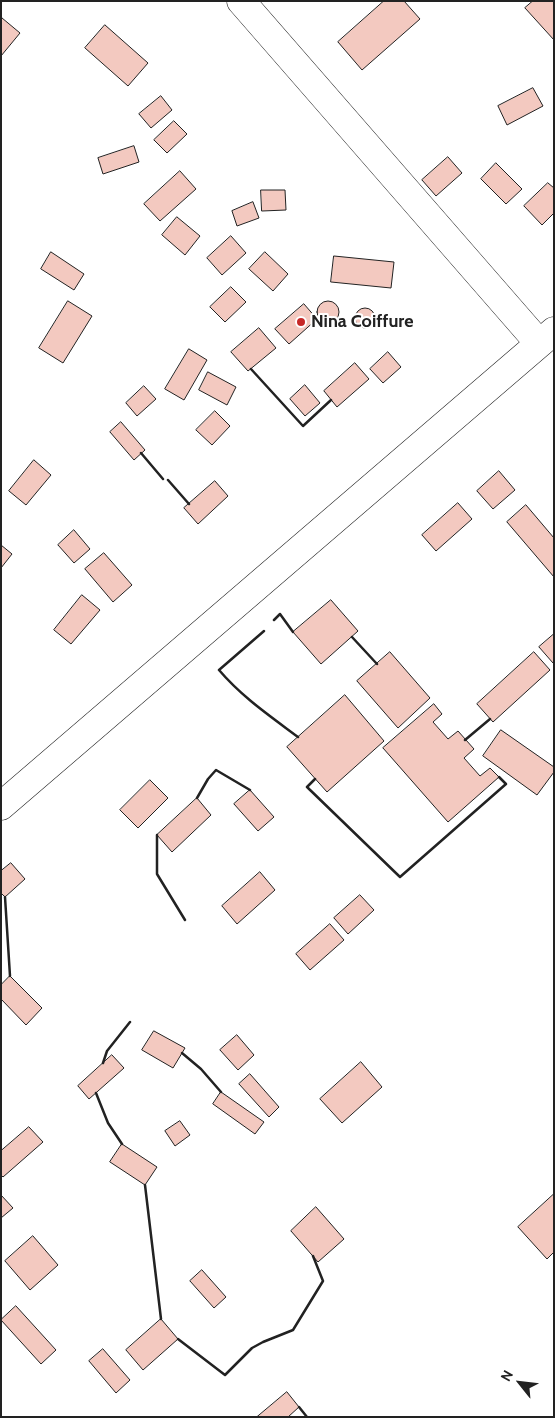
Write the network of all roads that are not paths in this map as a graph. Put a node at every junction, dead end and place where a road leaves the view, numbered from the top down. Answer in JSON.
{"nodes":[{"id":1,"x":241,"y":1,"type":"edge"},
{"id":2,"x":547,"y":337,"type":"edge"},
{"id":3,"x":1,"y":806,"type":"edge"}],
"edges":[{"from":1,"to":2,"type":"street"},
{"from":2,"to":3,"type":"street"}]}
